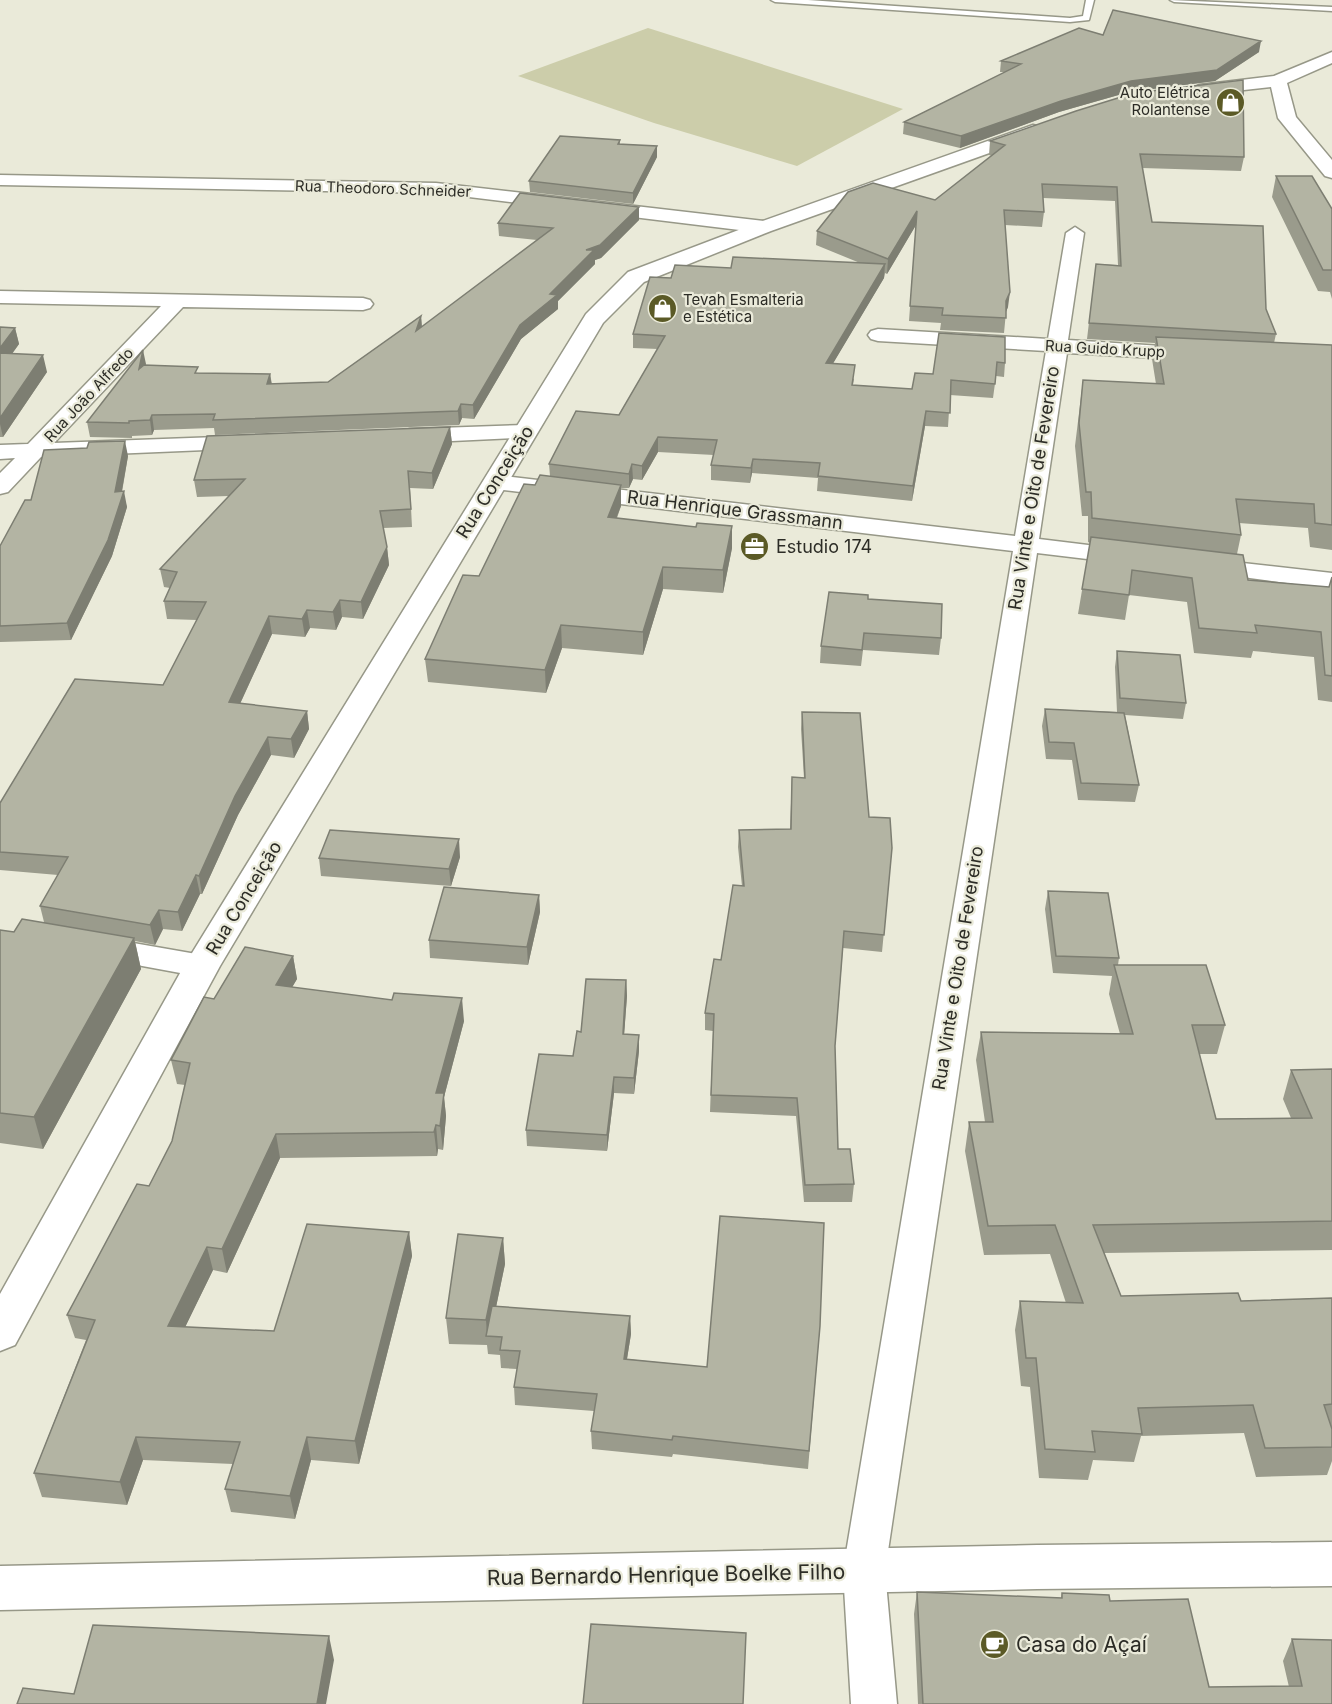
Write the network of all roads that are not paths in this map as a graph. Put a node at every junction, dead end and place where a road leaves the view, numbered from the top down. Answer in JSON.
{"nodes":[{"id":1,"x":775,"y":0,"type":"edge"},
{"id":2,"x":1089,"y":0,"type":"edge"},
{"id":3,"x":1174,"y":0,"type":"edge"},
{"id":4,"x":1332,"y":9,"type":"edge"},
{"id":5,"x":1332,"y":57,"type":"edge"},
{"id":6,"x":1278,"y":81,"type":"junction"},
{"id":7,"x":1173,"y":93,"type":"edge"},
{"id":8,"x":1056,"y":122,"type":"edge"},
{"id":9,"x":1332,"y":172,"type":"edge"},
{"id":10,"x":0,"y":180,"type":"edge"},
{"id":11,"x":764,"y":227,"type":"junction"},
{"id":12,"x":1075,"y":233,"type":"dead end"},
{"id":13,"x":0,"y":297,"type":"edge"},
{"id":14,"x":177,"y":301,"type":"junction"},
{"id":15,"x":363,"y":304,"type":"dead end"},
{"id":16,"x":878,"y":335,"type":"dead end"},
{"id":17,"x":1056,"y":346,"type":"junction"},
{"id":18,"x":1217,"y":355,"type":"edge"},
{"id":19,"x":526,"y":432,"type":"junction"},
{"id":20,"x":383,"y":438,"type":"edge"},
{"id":21,"x":263,"y":442,"type":"edge"},
{"id":22,"x":36,"y":450,"type":"junction"},
{"id":23,"x":0,"y":452,"type":"edge"},
{"id":24,"x":495,"y":482,"type":"junction"},
{"id":25,"x":0,"y":487,"type":"edge"},
{"id":26,"x":1024,"y":545,"type":"junction"},
{"id":27,"x":1154,"y":560,"type":"edge"},
{"id":28,"x":1190,"y":564,"type":"edge"},
{"id":29,"x":1332,"y":581,"type":"edge"},
{"id":30,"x":68,"y":943,"type":"edge"},
{"id":31,"x":202,"y":966,"type":"junction"},
{"id":32,"x":0,"y":1333,"type":"edge"},
{"id":33,"x":1332,"y":1564,"type":"edge"},
{"id":34,"x":864,"y":1572,"type":"junction"},
{"id":35,"x":0,"y":1588,"type":"edge"},
{"id":36,"x":874,"y":1704,"type":"edge"}],
"edges":[{"from":1,"to":2,"type":"lane"},
{"from":3,"to":4,"type":"lane"},
{"from":5,"to":6,"type":"main road"},
{"from":6,"to":7,"type":"main road"},
{"from":6,"to":9,"type":"main road"},
{"from":8,"to":11,"type":"main road","name":"Rua Conceição"},
{"from":10,"to":11,"type":"street","name":"Rua Theodoro Schneider"},
{"from":11,"to":19,"type":"main road","name":"Rua Conceição"},
{"from":12,"to":17,"type":"street","name":"Rua Vinte e Oito de Fevereiro"},
{"from":13,"to":14,"type":"street"},
{"from":14,"to":15,"type":"street"},
{"from":14,"to":22,"type":"street","name":"Rua João Alfredo"},
{"from":16,"to":17,"type":"street","name":"Rua Guido Krupp"},
{"from":17,"to":18,"type":"street","name":"Rua Guido Krupp"},
{"from":17,"to":26,"type":"street","name":"Rua Vinte e Oito de Fevereiro"},
{"from":19,"to":20,"type":"street"},
{"from":19,"to":24,"type":"main road","name":"Rua Conceição"},
{"from":21,"to":22,"type":"street"},
{"from":22,"to":23,"type":"street"},
{"from":22,"to":25,"type":"street","name":"Rua João Alfredo"},
{"from":24,"to":26,"type":"street","name":"Rua Henrique Grassmann"},
{"from":24,"to":31,"type":"main road","name":"Rua Conceição"},
{"from":26,"to":27,"type":"street","name":"Rua Henrique Grassmann"},
{"from":26,"to":34,"type":"street","name":"Rua Vinte e Oito de Fevereiro"},
{"from":28,"to":29,"type":"street"},
{"from":30,"to":31,"type":"street"},
{"from":31,"to":32,"type":"main road","name":"Rua Conceição"},
{"from":33,"to":34,"type":"main road","name":"Rua Bernardo Henrique Boelke Filho"},
{"from":34,"to":35,"type":"main road","name":"Rua Bernardo Henrique Boelke Filho"},
{"from":34,"to":36,"type":"street","name":"Rua Vinte e Oito de Fevereiro"}]}
